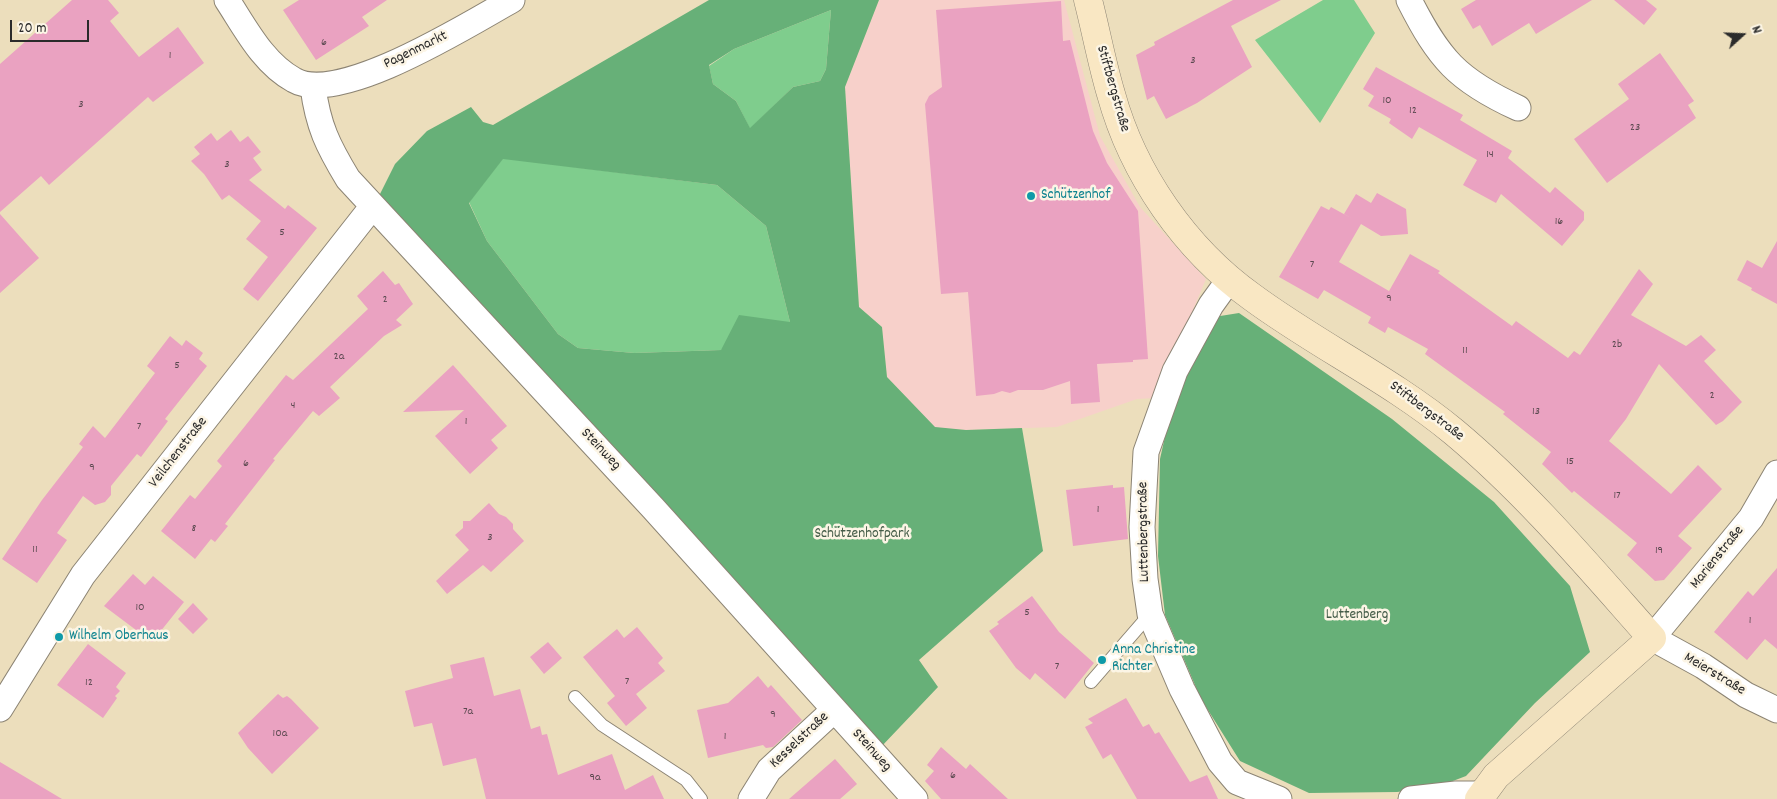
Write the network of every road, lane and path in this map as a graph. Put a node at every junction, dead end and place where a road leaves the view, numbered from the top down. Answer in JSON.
{"nodes":[{"id":1,"x":227,"y":0,"type":"edge"},
{"id":2,"x":512,"y":0,"type":"edge"},
{"id":3,"x":1088,"y":0,"type":"edge"},
{"id":4,"x":1408,"y":0,"type":"edge"},
{"id":5,"x":313,"y":87,"type":"junction"},
{"id":6,"x":1518,"y":108,"type":"dead end"},
{"id":7,"x":372,"y":207,"type":"junction"},
{"id":8,"x":1229,"y":280,"type":"junction"},
{"id":9,"x":1777,"y":472,"type":"edge"},
{"id":10,"x":1150,"y":614,"type":"junction"},
{"id":11,"x":1652,"y":638,"type":"junction"},
{"id":12,"x":1092,"y":682,"type":"dead end"},
{"id":13,"x":575,"y":697,"type":"dead end"},
{"id":14,"x":0,"y":709,"type":"edge"},
{"id":15,"x":834,"y":710,"type":"junction"},
{"id":16,"x":1777,"y":710,"type":"edge"},
{"id":17,"x":1236,"y":790,"type":"edge"},
{"id":18,"x":1481,"y":796,"type":"edge"},
{"id":19,"x":700,"y":799,"type":"edge"},
{"id":20,"x":751,"y":799,"type":"edge"},
{"id":21,"x":915,"y":799,"type":"edge"},
{"id":22,"x":1279,"y":799,"type":"edge"},
{"id":23,"x":1412,"y":799,"type":"edge"}],
"edges":[{"from":1,"to":5,"type":"street"},
{"from":2,"to":5,"type":"street","name":"Pagenmarkt"},
{"from":3,"to":8,"type":"street","name":"Stiftbergstraße"},
{"from":4,"to":6,"type":"street"},
{"from":5,"to":7,"type":"street","name":"Steinweg"},
{"from":7,"to":14,"type":"street","name":"Veilchenstraße"},
{"from":7,"to":15,"type":"street","name":"Steinweg"},
{"from":8,"to":10,"type":"street","name":"Luttenbergstraße"},
{"from":8,"to":11,"type":"street","name":"Stiftbergstraße"},
{"from":9,"to":11,"type":"street","name":"Marienstraße"},
{"from":10,"to":12,"type":"lane"},
{"from":10,"to":17,"type":"street","name":"Luttenbergstraße"},
{"from":11,"to":16,"type":"street","name":"Meierstraße"},
{"from":11,"to":18,"type":"street"},
{"from":13,"to":19,"type":"lane"},
{"from":15,"to":20,"type":"street","name":"Kesselstraße"},
{"from":15,"to":21,"type":"street","name":"Steinweg"},
{"from":17,"to":22,"type":"street","name":"Luttenbergstraße"},
{"from":18,"to":23,"type":"street"}]}
